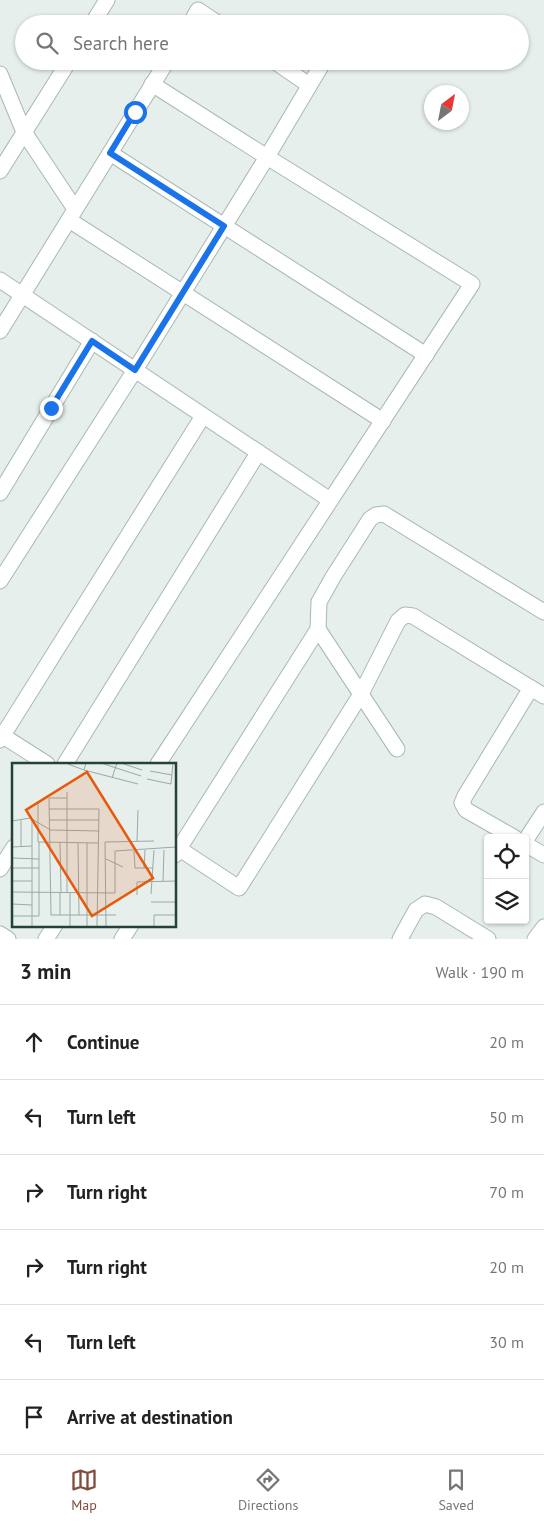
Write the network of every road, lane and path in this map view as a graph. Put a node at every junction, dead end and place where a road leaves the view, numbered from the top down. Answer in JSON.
{"nodes":[{"id":1,"x":107,"y":0,"type":"edge"},
{"id":2,"x":98,"y":15,"type":"edge"},
{"id":3,"x":195,"y":15,"type":"edge"},
{"id":4,"x":206,"y":15,"type":"edge"},
{"id":5,"x":63,"y":70,"type":"edge"},
{"id":6,"x":161,"y":70,"type":"edge"},
{"id":7,"x":287,"y":70,"type":"edge"},
{"id":8,"x":318,"y":70,"type":"edge"},
{"id":9,"x":1,"y":78,"type":"edge"},
{"id":10,"x":152,"y":84,"type":"junction"},
{"id":11,"x":309,"y":85,"type":"junction"},
{"id":12,"x":24,"y":132,"type":"junction"},
{"id":13,"x":110,"y":153,"type":"junction"},
{"id":14,"x":267,"y":157,"type":"junction"},
{"id":15,"x":0,"y":171,"type":"edge"},
{"id":16,"x":72,"y":214,"type":"junction"},
{"id":17,"x":224,"y":226,"type":"junction"},
{"id":18,"x":0,"y":280,"type":"edge"},
{"id":19,"x":183,"y":293,"type":"junction"},
{"id":20,"x":23,"y":294,"type":"junction"},
{"id":21,"x":0,"y":331,"type":"edge"},
{"id":22,"x":92,"y":341,"type":"junction"},
{"id":23,"x":426,"y":354,"type":"junction"},
{"id":24,"x":135,"y":370,"type":"junction"},
{"id":25,"x":202,"y":416,"type":"junction"},
{"id":26,"x":383,"y":420,"type":"junction"},
{"id":27,"x":258,"y":453,"type":"junction"},
{"id":28,"x":0,"y":493,"type":"edge"},
{"id":29,"x":330,"y":500,"type":"junction"},
{"id":30,"x":0,"y":581,"type":"edge"},
{"id":31,"x":544,"y":612,"type":"edge"},
{"id":32,"x":318,"y":629,"type":"junction"},
{"id":33,"x":531,"y":688,"type":"junction"},
{"id":34,"x":362,"y":694,"type":"junction"},
{"id":35,"x":544,"y":696,"type":"edge"},
{"id":36,"x":1,"y":737,"type":"edge"},
{"id":37,"x":397,"y":750,"type":"dead end"},
{"id":38,"x":45,"y":763,"type":"edge"},
{"id":39,"x":66,"y":763,"type":"edge"},
{"id":40,"x":159,"y":763,"type":"edge"},
{"id":41,"x":544,"y":812,"type":"edge"},
{"id":42,"x":508,"y":834,"type":"edge"},
{"id":43,"x":529,"y":836,"type":"edge"},
{"id":44,"x":529,"y":845,"type":"edge"},
{"id":45,"x":12,"y":850,"type":"edge"},
{"id":46,"x":176,"y":850,"type":"edge"},
{"id":47,"x":544,"y":855,"type":"edge"},
{"id":48,"x":0,"y":869,"type":"edge"},
{"id":49,"x":54,"y":926,"type":"edge"},
{"id":50,"x":130,"y":926,"type":"edge"},
{"id":51,"x":544,"y":927,"type":"edge"},
{"id":52,"x":0,"y":934,"type":"edge"},
{"id":53,"x":8,"y":939,"type":"edge"},
{"id":54,"x":46,"y":939,"type":"edge"},
{"id":55,"x":122,"y":939,"type":"edge"},
{"id":56,"x":400,"y":939,"type":"edge"},
{"id":57,"x":488,"y":939,"type":"edge"},
{"id":58,"x":535,"y":939,"type":"edge"}],
"edges":[{"from":1,"to":2,"type":"street"},
{"from":3,"to":4,"type":"street"},
{"from":5,"to":12,"type":"street"},
{"from":6,"to":10,"type":"street"},
{"from":7,"to":11,"type":"street"},
{"from":8,"to":11,"type":"street"},
{"from":9,"to":12,"type":"street"},
{"from":10,"to":13,"type":"street"},
{"from":10,"to":14,"type":"street"},
{"from":11,"to":14,"type":"street"},
{"from":12,"to":15,"type":"street"},
{"from":12,"to":16,"type":"street"},
{"from":13,"to":16,"type":"street"},
{"from":13,"to":17,"type":"street"},
{"from":14,"to":17,"type":"street"},
{"from":14,"to":23,"type":"street"},
{"from":16,"to":19,"type":"street"},
{"from":16,"to":20,"type":"street"},
{"from":17,"to":19,"type":"street"},
{"from":17,"to":23,"type":"street"},
{"from":18,"to":20,"type":"street"},
{"from":19,"to":24,"type":"street"},
{"from":19,"to":26,"type":"street"},
{"from":20,"to":21,"type":"street"},
{"from":20,"to":22,"type":"street"},
{"from":22,"to":24,"type":"street"},
{"from":22,"to":28,"type":"street"},
{"from":23,"to":26,"type":"street"},
{"from":24,"to":25,"type":"street"},
{"from":24,"to":30,"type":"street"},
{"from":25,"to":27,"type":"street"},
{"from":25,"to":36,"type":"street"},
{"from":26,"to":29,"type":"street"},
{"from":27,"to":29,"type":"street"},
{"from":27,"to":39,"type":"street"},
{"from":29,"to":40,"type":"street"},
{"from":31,"to":32,"type":"street"},
{"from":32,"to":34,"type":"street"},
{"from":32,"to":46,"type":"street"},
{"from":33,"to":34,"type":"street"},
{"from":33,"to":35,"type":"street"},
{"from":33,"to":42,"type":"street"},
{"from":34,"to":37,"type":"street"},
{"from":34,"to":46,"type":"street"},
{"from":36,"to":38,"type":"street"},
{"from":41,"to":43,"type":"street"},
{"from":44,"to":47,"type":"street"},
{"from":45,"to":48,"type":"street"},
{"from":49,"to":54,"type":"street"},
{"from":50,"to":55,"type":"street"},
{"from":51,"to":58,"type":"street"},
{"from":52,"to":53,"type":"street"},
{"from":56,"to":57,"type":"street"}]}
